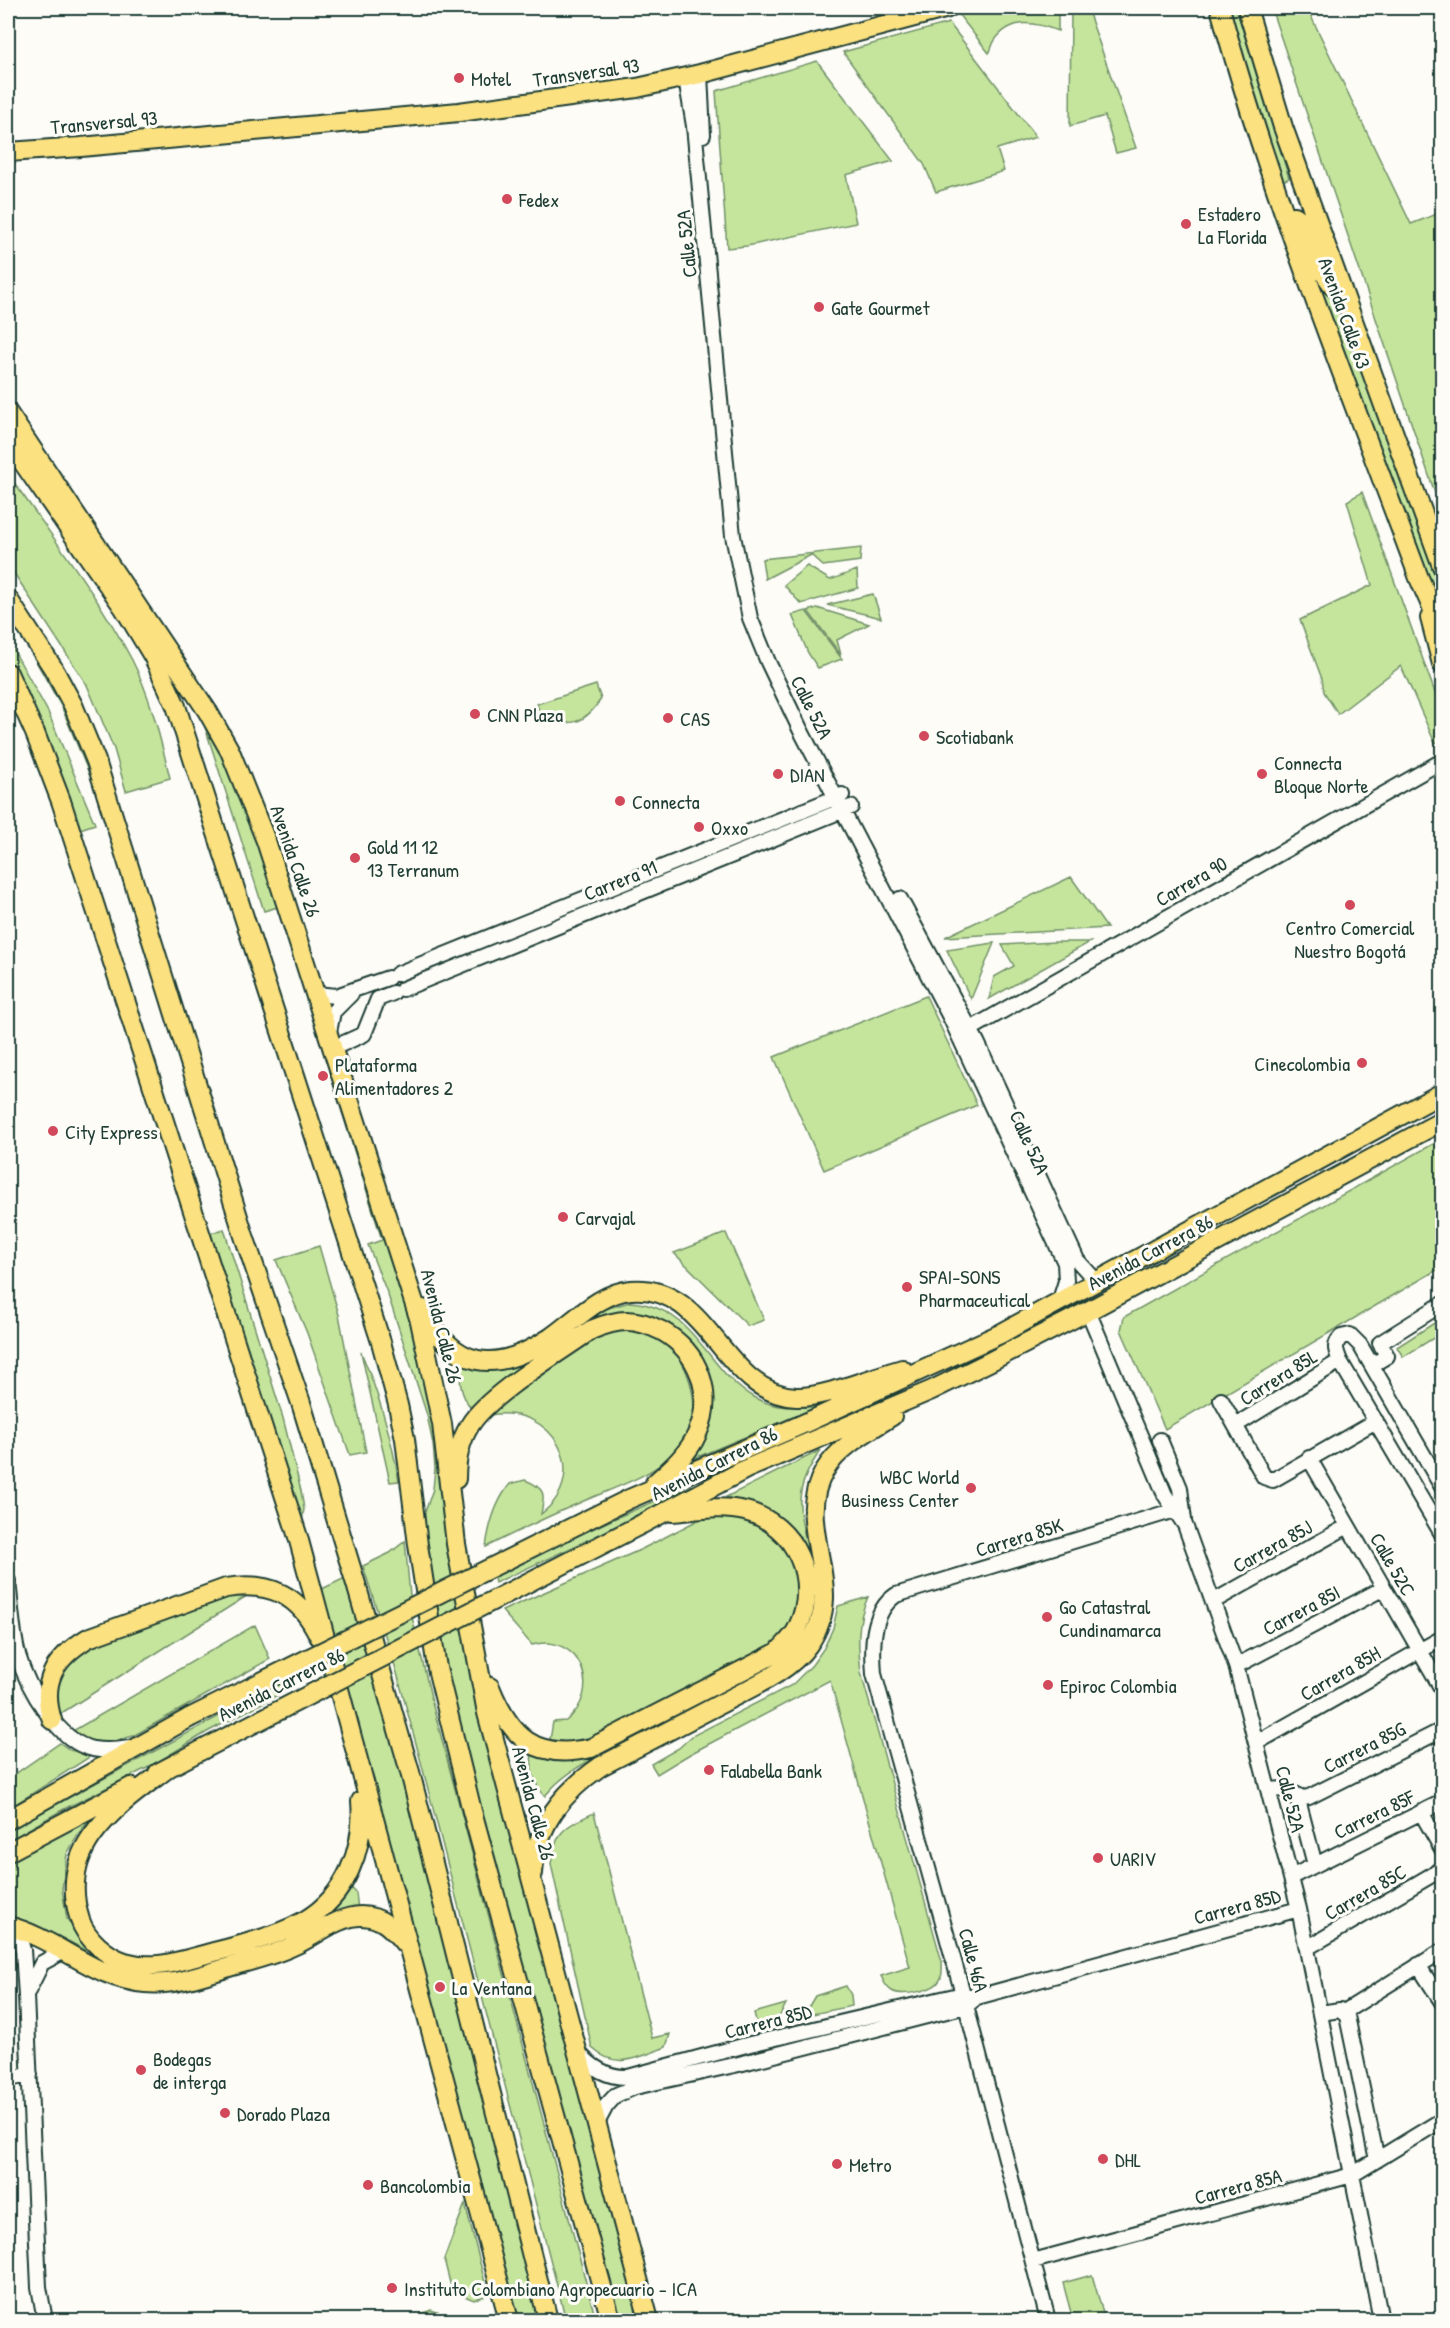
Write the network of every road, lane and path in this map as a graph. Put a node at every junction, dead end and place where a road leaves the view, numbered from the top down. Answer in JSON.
{"nodes":[{"id":1,"x":948,"y":8,"type":"edge"},
{"id":2,"x":1220,"y":8,"type":"edge"},
{"id":3,"x":1247,"y":8,"type":"edge"},
{"id":4,"x":693,"y":76,"type":"junction"},
{"id":5,"x":8,"y":152,"type":"edge"},
{"id":6,"x":1286,"y":217,"type":"junction"},
{"id":7,"x":1347,"y":304,"type":"junction"},
{"id":8,"x":8,"y":413,"type":"edge"},
{"id":9,"x":8,"y":441,"type":"edge"},
{"id":10,"x":1443,"y":566,"type":"edge"},
{"id":11,"x":1419,"y":578,"type":"junction"},
{"id":12,"x":8,"y":599,"type":"edge"},
{"id":13,"x":1443,"y":630,"type":"edge"},
{"id":14,"x":1443,"y":664,"type":"edge"},
{"id":15,"x":8,"y":674,"type":"edge"},
{"id":16,"x":1443,"y":761,"type":"edge"},
{"id":17,"x":844,"y":802,"type":"junction"},
{"id":18,"x":373,"y":983,"type":"junction"},
{"id":19,"x":355,"y":990,"type":"junction"},
{"id":20,"x":316,"y":994,"type":"junction"},
{"id":21,"x":378,"y":999,"type":"junction"},
{"id":22,"x":964,"y":1033,"type":"junction"},
{"id":23,"x":331,"y":1041,"type":"junction"},
{"id":24,"x":1443,"y":1093,"type":"edge"},
{"id":25,"x":1443,"y":1121,"type":"edge"},
{"id":26,"x":408,"y":1282,"type":"junction"},
{"id":27,"x":1097,"y":1282,"type":"junction"},
{"id":28,"x":1059,"y":1303,"type":"junction"},
{"id":29,"x":1443,"y":1304,"type":"edge"},
{"id":30,"x":1088,"y":1311,"type":"junction"},
{"id":31,"x":962,"y":1353,"type":"junction"},
{"id":32,"x":1340,"y":1361,"type":"junction"},
{"id":33,"x":1372,"y":1365,"type":"junction"},
{"id":34,"x":932,"y":1390,"type":"junction"},
{"id":35,"x":1221,"y":1400,"type":"dead end"},
{"id":36,"x":1376,"y":1421,"type":"junction"},
{"id":37,"x":1236,"y":1425,"type":"junction"},
{"id":38,"x":1160,"y":1440,"type":"dead end"},
{"id":39,"x":1309,"y":1458,"type":"junction"},
{"id":40,"x":1443,"y":1487,"type":"edge"},
{"id":41,"x":637,"y":1496,"type":"junction"},
{"id":42,"x":1175,"y":1510,"type":"junction"},
{"id":43,"x":664,"y":1513,"type":"junction"},
{"id":44,"x":1185,"y":1525,"type":"junction"},
{"id":45,"x":1348,"y":1526,"type":"junction"},
{"id":46,"x":1443,"y":1534,"type":"edge"},
{"id":47,"x":456,"y":1544,"type":"junction"},
{"id":48,"x":8,"y":1581,"type":"edge"},
{"id":49,"x":1384,"y":1588,"type":"junction"},
{"id":50,"x":1214,"y":1601,"type":"junction"},
{"id":51,"x":882,"y":1611,"type":"joint"},
{"id":52,"x":1443,"y":1638,"type":"edge"},
{"id":53,"x":474,"y":1645,"type":"junction"},
{"id":54,"x":1420,"y":1650,"type":"junction"},
{"id":55,"x":332,"y":1665,"type":"junction"},
{"id":56,"x":1236,"y":1666,"type":"junction"},
{"id":57,"x":1443,"y":1689,"type":"edge"},
{"id":58,"x":52,"y":1720,"type":"junction"},
{"id":59,"x":1443,"y":1730,"type":"edge"},
{"id":60,"x":1256,"y":1743,"type":"junction"},
{"id":61,"x":132,"y":1748,"type":"junction"},
{"id":62,"x":358,"y":1763,"type":"junction"},
{"id":63,"x":168,"y":1768,"type":"junction"},
{"id":64,"x":1269,"y":1790,"type":"junction"},
{"id":65,"x":1297,"y":1796,"type":"junction"},
{"id":66,"x":1443,"y":1802,"type":"edge"},
{"id":67,"x":1421,"y":1812,"type":"junction"},
{"id":68,"x":8,"y":1820,"type":"edge"},
{"id":69,"x":1443,"y":1849,"type":"edge"},
{"id":70,"x":8,"y":1852,"type":"edge"},
{"id":71,"x":1316,"y":1865,"type":"junction"},
{"id":72,"x":1443,"y":1869,"type":"edge"},
{"id":73,"x":1291,"y":1877,"type":"junction"},
{"id":74,"x":532,"y":1887,"type":"junction"},
{"id":75,"x":1299,"y":1909,"type":"junction"},
{"id":76,"x":13,"y":1927,"type":"edge"},
{"id":77,"x":408,"y":1947,"type":"junction"},
{"id":78,"x":1307,"y":1948,"type":"junction"},
{"id":79,"x":63,"y":1951,"type":"junction"},
{"id":80,"x":1443,"y":1952,"type":"edge"},
{"id":81,"x":1418,"y":1965,"type":"junction"},
{"id":82,"x":27,"y":1996,"type":"junction"},
{"id":83,"x":969,"y":1999,"type":"junction"},
{"id":84,"x":1443,"y":2002,"type":"edge"},
{"id":85,"x":1344,"y":2012,"type":"junction"},
{"id":86,"x":1320,"y":2013,"type":"junction"},
{"id":87,"x":577,"y":2050,"type":"junction"},
{"id":88,"x":30,"y":2076,"type":"junction"},
{"id":89,"x":8,"y":2079,"type":"edge"},
{"id":90,"x":1443,"y":2120,"type":"edge"},
{"id":91,"x":597,"y":2123,"type":"junction"},
{"id":92,"x":1377,"y":2160,"type":"junction"},
{"id":93,"x":1352,"y":2175,"type":"junction"},
{"id":94,"x":1033,"y":2261,"type":"junction"},
{"id":95,"x":45,"y":2320,"type":"edge"},
{"id":96,"x":509,"y":2320,"type":"edge"},
{"id":97,"x":548,"y":2320,"type":"edge"},
{"id":98,"x":611,"y":2320,"type":"edge"},
{"id":99,"x":649,"y":2320,"type":"edge"},
{"id":100,"x":1048,"y":2320,"type":"edge"},
{"id":101,"x":1381,"y":2320,"type":"edge"}],
"edges":[{"from":1,"to":4,"type":"main road","name":"Transversal 93"},
{"from":2,"to":6,"type":"main road","name":"Avenida Calle 63"},
{"from":3,"to":7,"type":"main road","name":"Avenida Calle 63"},
{"from":4,"to":5,"type":"main road","name":"Transversal 93"},
{"from":4,"to":17,"type":"street","name":"Calle 52A"},
{"from":6,"to":7,"type":"main road"},
{"from":6,"to":11,"type":"main road","name":"Avenida Calle 63"},
{"from":7,"to":10,"type":"main road","name":"Avenida Calle 63"},
{"from":8,"to":20,"type":"main road","name":"Avenida Calle 26"},
{"from":9,"to":98,"type":"main road"},
{"from":11,"to":13,"type":"main road","name":"Avenida Calle 63"},
{"from":11,"to":14,"type":"main road"},
{"from":12,"to":97,"type":"main road"},
{"from":15,"to":55,"type":"main road"},
{"from":16,"to":22,"type":"street","name":"Carrera 90"},
{"from":17,"to":18,"type":"street","name":"Carrera 91"},
{"from":17,"to":21,"type":"street","name":"Carrera 91"},
{"from":17,"to":22,"type":"street","name":"Calle 52A"},
{"from":18,"to":19,"type":"street","name":"Carrera 91"},
{"from":18,"to":21,"type":"street"},
{"from":19,"to":20,"type":"street","name":"Carrera 91"},
{"from":19,"to":23,"type":"street","name":"Carrera 91"},
{"from":20,"to":23,"type":"main road","name":"Avenida Calle 26"},
{"from":21,"to":23,"type":"street"},
{"from":22,"to":27,"type":"street","name":"Calle 52A"},
{"from":22,"to":28,"type":"street","name":"Calle 52A"},
{"from":23,"to":26,"type":"main road","name":"Avenida Calle 26"},
{"from":24,"to":27,"type":"main road","name":"Avenida Carrera 86"},
{"from":25,"to":30,"type":"main road","name":"Avenida Carrera 86"},
{"from":26,"to":31,"type":"main road"},
{"from":26,"to":47,"type":"main road","name":"Avenida Calle 26"},
{"from":27,"to":28,"type":"main road","name":"Avenida Carrera 86"},
{"from":28,"to":31,"type":"main road","name":"Avenida Carrera 86"},
{"from":29,"to":33,"type":"street"},
{"from":30,"to":34,"type":"main road","name":"Avenida Carrera 86"},
{"from":30,"to":42,"type":"street","name":"Calle 52A"},
{"from":31,"to":41,"type":"main road","name":"Avenida Carrera 86"},
{"from":32,"to":33,"type":"street"},
{"from":32,"to":36,"type":"street"},
{"from":32,"to":37,"type":"street","name":"Carrera 85L"},
{"from":33,"to":40,"type":"street"},
{"from":34,"to":43,"type":"main road","name":"Avenida Carrera 86"},
{"from":34,"to":74,"type":"main road"},
{"from":35,"to":37,"type":"street"},
{"from":36,"to":39,"type":"street"},
{"from":36,"to":46,"type":"street"},
{"from":37,"to":39,"type":"street"},
{"from":38,"to":44,"type":"street"},
{"from":39,"to":45,"type":"street","name":"Calle 52C"},
{"from":41,"to":47,"type":"main road"},
{"from":41,"to":61,"type":"main road","name":"Avenida Carrera 86","bridge":true},
{"from":42,"to":44,"type":"street","name":"Calle 52A"},
{"from":42,"to":51,"type":"street","name":"Carrera 85K"},
{"from":43,"to":53,"type":"main road"},
{"from":43,"to":63,"type":"main road","name":"Avenida Carrera 86","bridge":true},
{"from":44,"to":50,"type":"street","name":"Calle 52A"},
{"from":45,"to":49,"type":"street","name":"Calle 52C"},
{"from":45,"to":50,"type":"street","name":"Carrera 85J"},
{"from":47,"to":53,"type":"main road","name":"Avenida Calle 26"},
{"from":48,"to":58,"type":"street"},
{"from":49,"to":54,"type":"street","name":"Calle 52C"},
{"from":49,"to":56,"type":"street","name":"Carrera 85I"},
{"from":50,"to":56,"type":"street","name":"Calle 52A"},
{"from":51,"to":83,"type":"street","name":"Calle 46A"},
{"from":52,"to":54,"type":"street","name":"Carrera 85H"},
{"from":53,"to":74,"type":"main road","name":"Avenida Calle 26"},
{"from":54,"to":57,"type":"street","name":"Calle 52C"},
{"from":54,"to":60,"type":"street","name":"Carrera 85H"},
{"from":55,"to":58,"type":"main road"},
{"from":55,"to":62,"type":"main road"},
{"from":56,"to":60,"type":"street","name":"Calle 52A"},
{"from":58,"to":61,"type":"street"},
{"from":59,"to":65,"type":"street","name":"Carrera 85G"},
{"from":60,"to":64,"type":"street","name":"Calle 52A"},
{"from":61,"to":68,"type":"main road","name":"Avenida Carrera 86"},
{"from":62,"to":63,"type":"main road"},
{"from":62,"to":77,"type":"main road"},
{"from":63,"to":70,"type":"main road","name":"Avenida Carrera 86"},
{"from":64,"to":65,"type":"street","name":"Carrera 85G"},
{"from":64,"to":73,"type":"street","name":"Calle 52A"},
{"from":65,"to":71,"type":"street"},
{"from":66,"to":67,"type":"street","name":"Carrera 85F"},
{"from":67,"to":69,"type":"street"},
{"from":67,"to":71,"type":"street","name":"Carrera 85F"},
{"from":71,"to":73,"type":"street","name":"Carrera 85F"},
{"from":72,"to":78,"type":"street","name":"Carrera 85C"},
{"from":73,"to":75,"type":"street","name":"Calle 52A"},
{"from":74,"to":87,"type":"main road","name":"Avenida Calle 26"},
{"from":75,"to":78,"type":"street","name":"Calle 52A"},
{"from":75,"to":83,"type":"street","name":"Carrera 85D"},
{"from":76,"to":79,"type":"main road"},
{"from":76,"to":82,"type":"street"},
{"from":77,"to":79,"type":"main road"},
{"from":77,"to":96,"type":"main road"},
{"from":78,"to":86,"type":"street","name":"Calle 52A"},
{"from":79,"to":82,"type":"street"},
{"from":80,"to":81,"type":"street"},
{"from":81,"to":84,"type":"street"},
{"from":81,"to":85,"type":"street"},
{"from":82,"to":88,"type":"street"},
{"from":83,"to":87,"type":"street","name":"Carrera 85D"},
{"from":83,"to":91,"type":"street","name":"Carrera 85D"},
{"from":83,"to":94,"type":"street","name":"Calle 46A"},
{"from":85,"to":86,"type":"street"},
{"from":85,"to":92,"type":"street"},
{"from":86,"to":93,"type":"street","name":"Calle 52A"},
{"from":87,"to":91,"type":"main road","name":"Avenida Calle 26"},
{"from":88,"to":89,"type":"street"},
{"from":88,"to":95,"type":"street"},
{"from":90,"to":92,"type":"street","name":"Carrera 85A"},
{"from":91,"to":99,"type":"main road","name":"Avenida Calle 26"},
{"from":92,"to":93,"type":"street","name":"Carrera 85A"},
{"from":93,"to":94,"type":"street","name":"Carrera 85A"},
{"from":93,"to":101,"type":"street","name":"Calle 52A"},
{"from":94,"to":100,"type":"street","name":"Calle 46A"}]}
